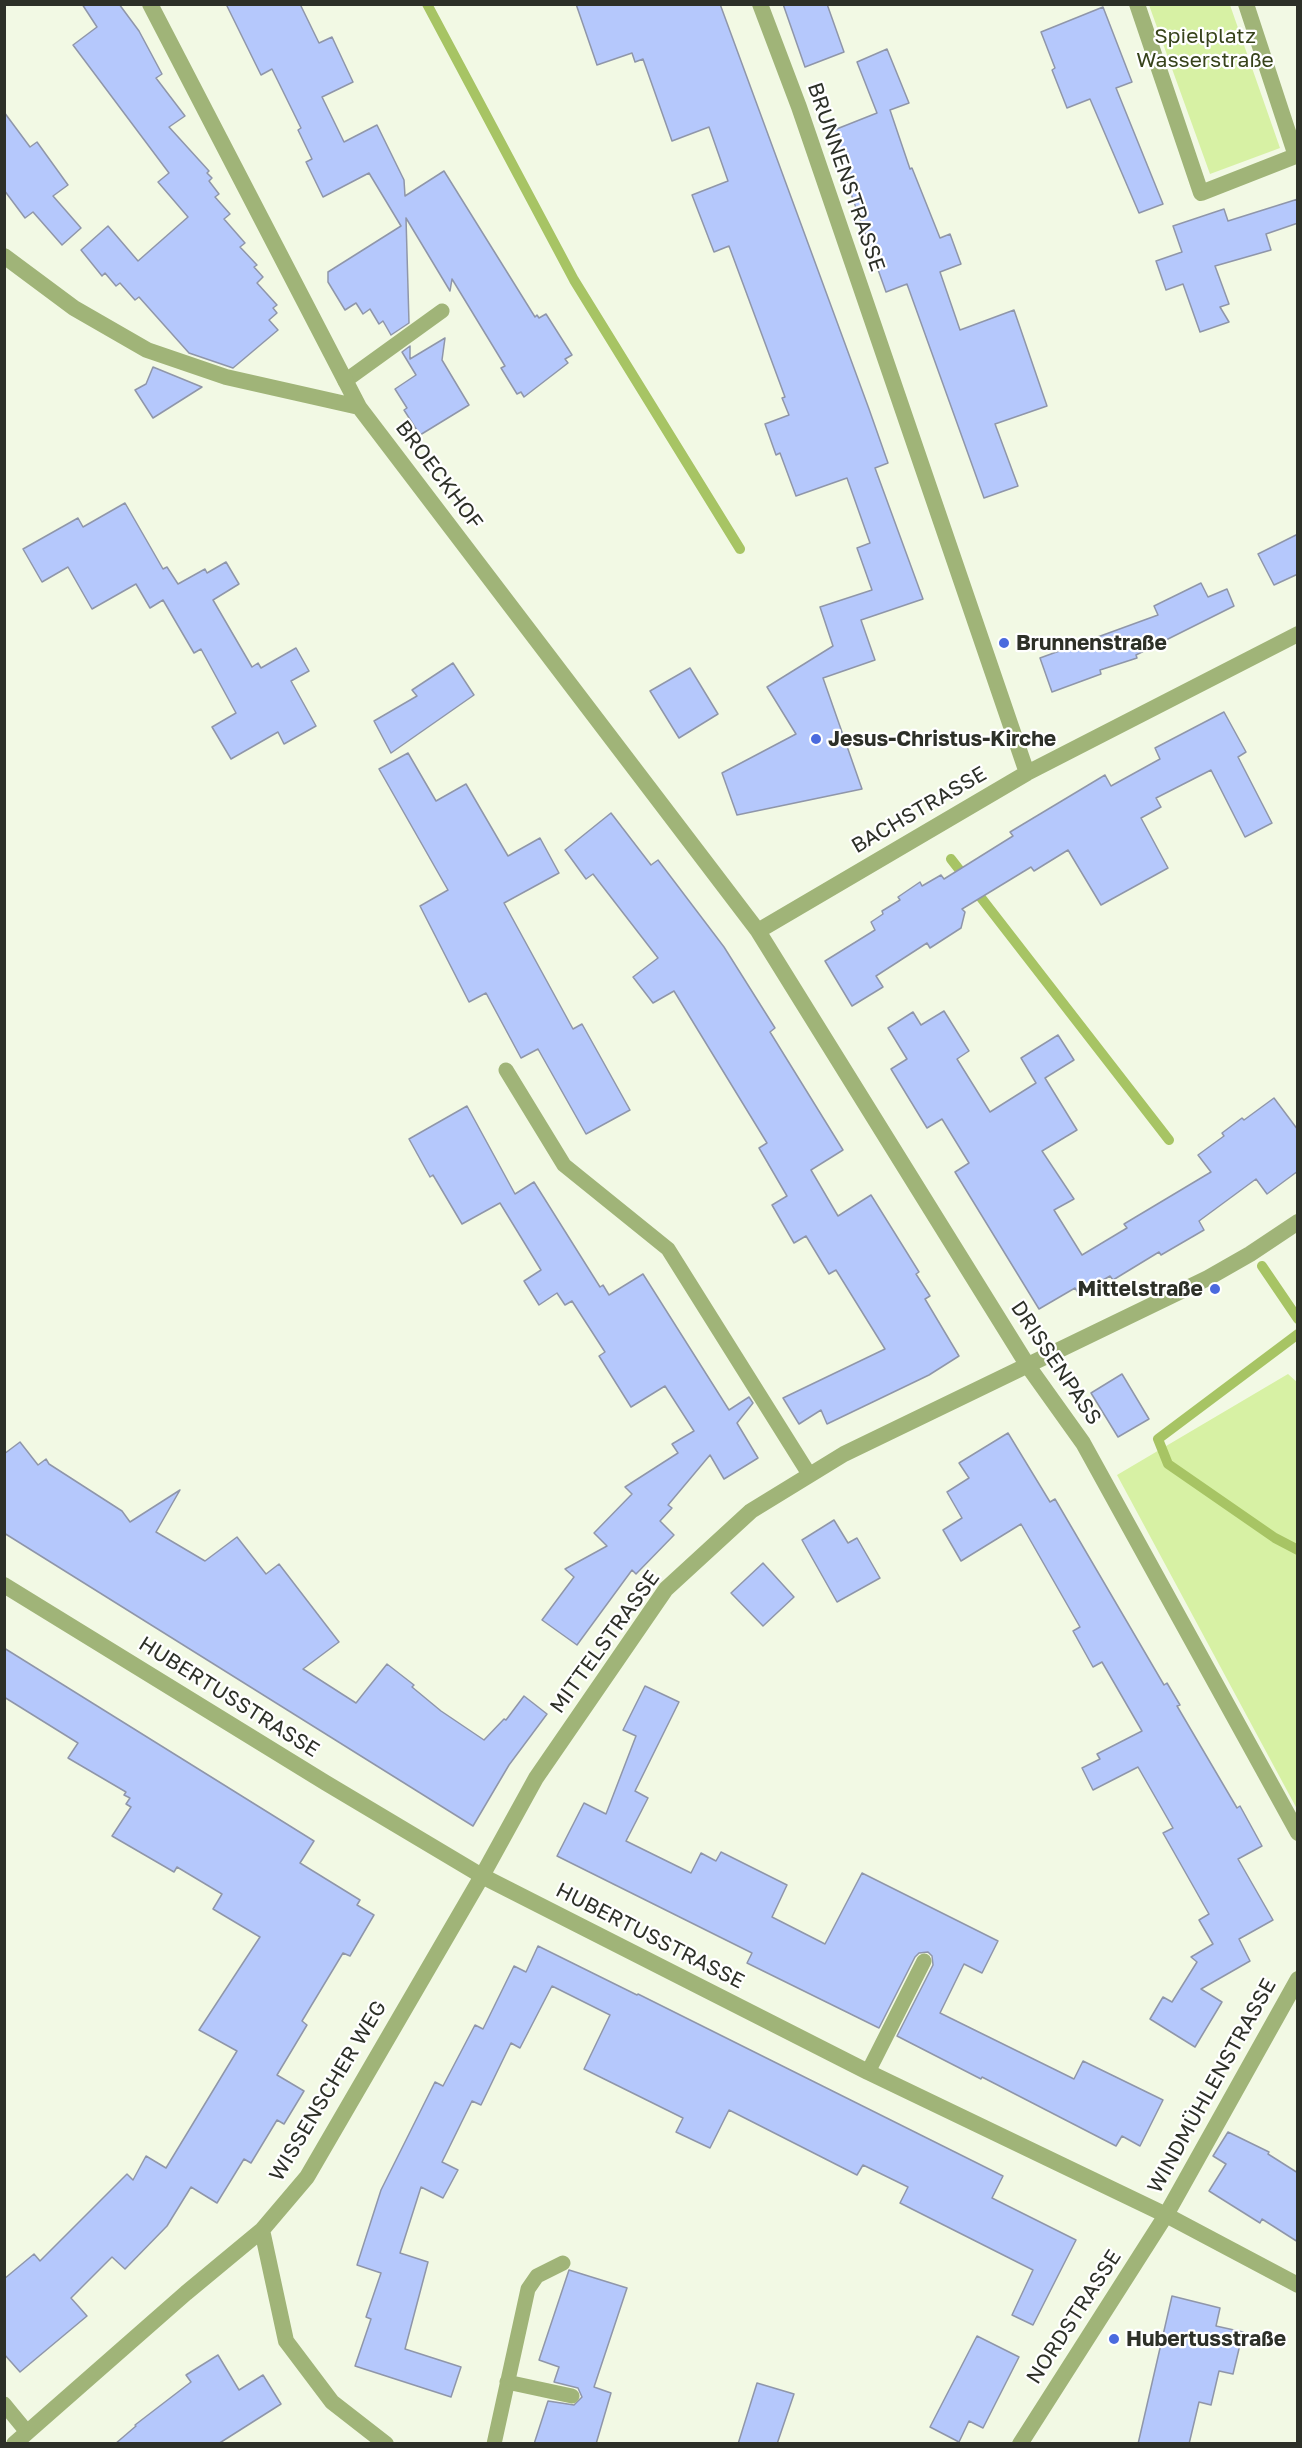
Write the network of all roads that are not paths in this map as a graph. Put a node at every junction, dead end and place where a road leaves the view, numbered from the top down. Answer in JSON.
{"nodes":[{"id":1,"x":150,"y":4,"type":"edge"},
{"id":2,"x":760,"y":4,"type":"edge"},
{"id":3,"x":1137,"y":4,"type":"edge"},
{"id":4,"x":1246,"y":4,"type":"edge"},
{"id":5,"x":1297,"y":156,"type":"edge"},
{"id":6,"x":4,"y":256,"type":"edge"},
{"id":7,"x":442,"y":311,"type":"dead end"},
{"id":8,"x":345,"y":381,"type":"junction"},
{"id":9,"x":359,"y":407,"type":"junction"},
{"id":10,"x":1298,"y":634,"type":"edge"},
{"id":11,"x":1027,"y":773,"type":"junction"},
{"id":12,"x":758,"y":932,"type":"junction"},
{"id":13,"x":506,"y":1070,"type":"dead end"},
{"id":14,"x":1298,"y":1222,"type":"edge"},
{"id":15,"x":1028,"y":1366,"type":"junction"},
{"id":16,"x":809,"y":1474,"type":"junction"},
{"id":17,"x":4,"y":1585,"type":"edge"},
{"id":18,"x":1298,"y":1833,"type":"edge"},
{"id":19,"x":482,"y":1876,"type":"junction"},
{"id":20,"x":924,"y":1960,"type":"dead end"},
{"id":21,"x":1298,"y":1978,"type":"edge"},
{"id":22,"x":868,"y":2072,"type":"junction"},
{"id":23,"x":1166,"y":2215,"type":"junction"},
{"id":24,"x":262,"y":2230,"type":"junction"},
{"id":25,"x":563,"y":2263,"type":"dead end"},
{"id":26,"x":1298,"y":2284,"type":"edge"},
{"id":27,"x":507,"y":2382,"type":"junction"},
{"id":28,"x":572,"y":2396,"type":"dead end"},
{"id":29,"x":4,"y":2404,"type":"edge"},
{"id":30,"x":27,"y":2432,"type":"junction"},
{"id":31,"x":14,"y":2444,"type":"edge"},
{"id":32,"x":386,"y":2444,"type":"edge"},
{"id":33,"x":494,"y":2444,"type":"edge"},
{"id":34,"x":1020,"y":2444,"type":"edge"}],
"edges":[{"from":1,"to":8,"type":"street","name":"BROECKHOF"},
{"from":2,"to":11,"type":"street","name":"BRUNNENSTRASSE"},
{"from":3,"to":5,"type":"street"},
{"from":4,"to":5,"type":"street"},
{"from":6,"to":9,"type":"street"},
{"from":7,"to":8,"type":"lane"},
{"from":8,"to":9,"type":"street","name":"BROECKHOF"},
{"from":9,"to":12,"type":"street","name":"BROECKHOF"},
{"from":10,"to":11,"type":"street","name":"BACHSTRASSE"},
{"from":11,"to":12,"type":"street","name":"BACHSTRASSE"},
{"from":12,"to":15,"type":"street","name":"DRISSENPASS"},
{"from":13,"to":16,"type":"lane"},
{"from":14,"to":15,"type":"street","name":"MITTELSTRASSE"},
{"from":15,"to":16,"type":"street","name":"MITTELSTRASSE"},
{"from":15,"to":18,"type":"street","name":"DRISSENPASS"},
{"from":16,"to":19,"type":"street","name":"MITTELSTRASSE"},
{"from":17,"to":19,"type":"street","name":"HUBERTUSSTRASSE"},
{"from":19,"to":22,"type":"street","name":"HUBERTUSSTRASSE"},
{"from":19,"to":24,"type":"street","name":"WISSENSCHER WEG"},
{"from":20,"to":22,"type":"lane"},
{"from":21,"to":23,"type":"street","name":"WINDMÜHLENSTRASSE"},
{"from":22,"to":23,"type":"street","name":"HUBERTUSSTRASSE"},
{"from":23,"to":26,"type":"street","name":"HUBERTUSSTRASSE"},
{"from":23,"to":34,"type":"street","name":"NORDSTRASSE"},
{"from":24,"to":30,"type":"street","name":"WISSENSCHER WEG"},
{"from":24,"to":32,"type":"street"},
{"from":25,"to":27,"type":"lane"},
{"from":27,"to":28,"type":"lane"},
{"from":27,"to":33,"type":"lane"},
{"from":29,"to":30,"type":"lane"},
{"from":30,"to":31,"type":"street","name":"WISSENSCHER WEG"}]}
